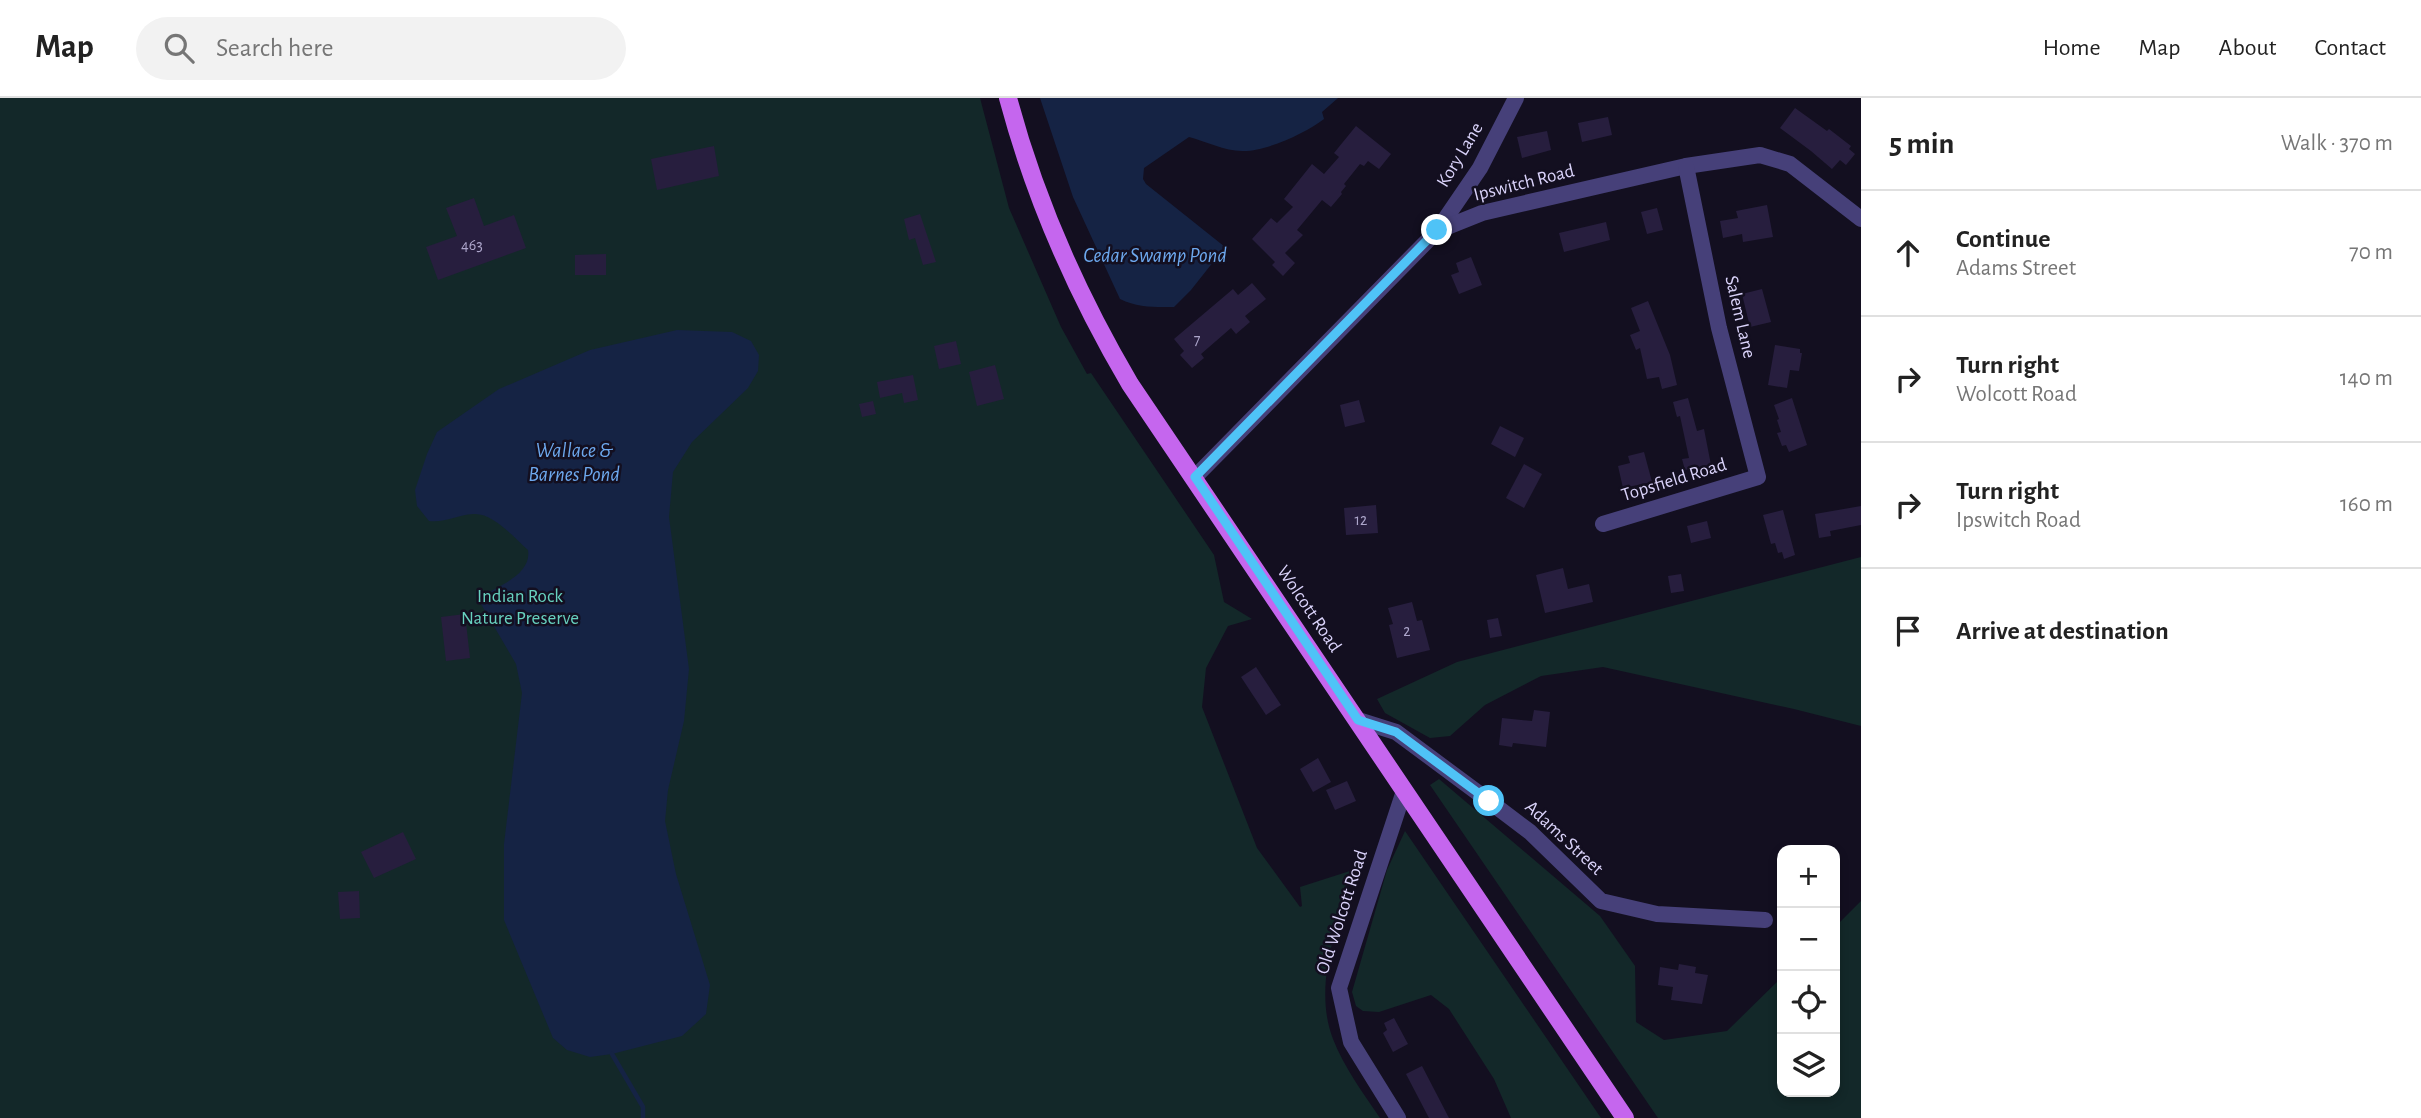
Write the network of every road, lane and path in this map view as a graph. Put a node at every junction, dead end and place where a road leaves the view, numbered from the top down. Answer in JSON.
{"nodes":[{"id":1,"x":1008,"y":98,"type":"edge"},
{"id":2,"x":1516,"y":98,"type":"edge"},
{"id":3,"x":1686,"y":166,"type":"junction"},
{"id":4,"x":1861,"y":219,"type":"edge"},
{"id":5,"x":1437,"y":230,"type":"junction"},
{"id":6,"x":1195,"y":477,"type":"junction"},
{"id":7,"x":1758,"y":477,"type":"joint"},
{"id":8,"x":1603,"y":524,"type":"dead end"},
{"id":9,"x":1358,"y":720,"type":"junction"},
{"id":10,"x":1404,"y":791,"type":"junction"},
{"id":11,"x":1765,"y":920,"type":"dead end"},
{"id":12,"x":1398,"y":1118,"type":"edge"},
{"id":13,"x":1625,"y":1118,"type":"edge"}],
"edges":[{"from":1,"to":6,"type":"main road","name":"Wolcott Road"},
{"from":2,"to":5,"type":"street","name":"Kory Lane"},
{"from":3,"to":4,"type":"street","name":"Ipswitch Road"},
{"from":3,"to":5,"type":"street","name":"Ipswitch Road"},
{"from":3,"to":7,"type":"street","name":"Salem Lane"},
{"from":5,"to":6,"type":"street","name":"Ipswitch Road"},
{"from":6,"to":9,"type":"main road","name":"Wolcott Road"},
{"from":7,"to":8,"type":"street","name":"Topsfield Road"},
{"from":9,"to":10,"type":"main road","name":"Wolcott Road"},
{"from":9,"to":11,"type":"street","name":"Adams Street"},
{"from":10,"to":12,"type":"street","name":"Old Wolcott Road"},
{"from":10,"to":13,"type":"main road","name":"Wolcott Road"}]}
